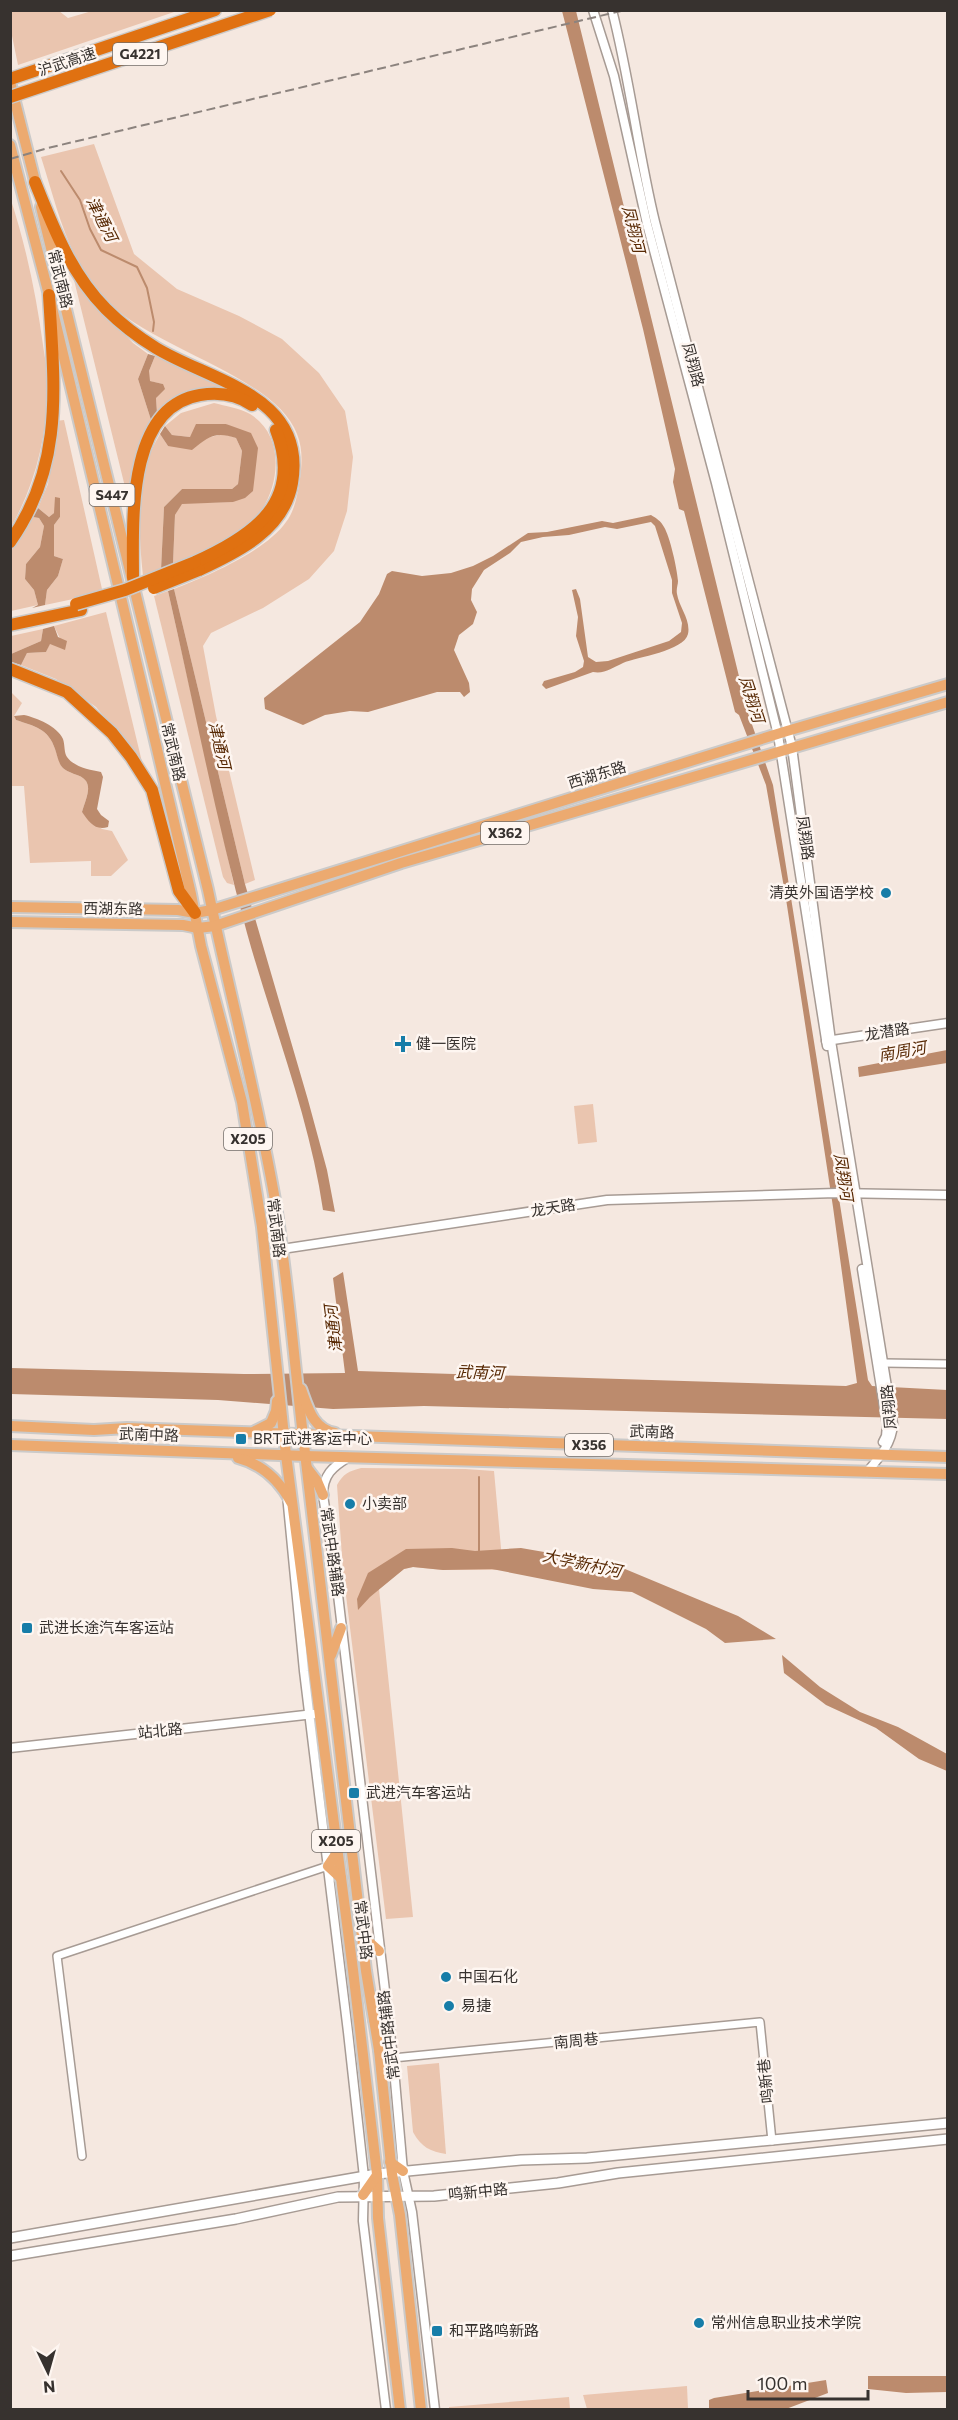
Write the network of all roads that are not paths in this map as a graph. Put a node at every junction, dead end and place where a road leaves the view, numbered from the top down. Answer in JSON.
{"nodes":[{"id":1,"x":215,"y":10,"type":"edge"},
{"id":2,"x":270,"y":10,"type":"edge"},
{"id":3,"x":593,"y":10,"type":"edge"},
{"id":4,"x":612,"y":10,"type":"edge"},
{"id":5,"x":10,"y":80,"type":"edge"},
{"id":6,"x":10,"y":97,"type":"edge"},
{"id":7,"x":10,"y":145,"type":"edge"},
{"id":8,"x":35,"y":182,"type":"junction"},
{"id":9,"x":49,"y":295,"type":"junction"},
{"id":10,"x":10,"y":542,"type":"edge"},
{"id":11,"x":197,"y":566,"type":"junction"},
{"id":12,"x":133,"y":578,"type":"junction"},
{"id":13,"x":79,"y":607,"type":"junction"},
{"id":14,"x":10,"y":617,"type":"edge"},
{"id":15,"x":10,"y":625,"type":"edge"},
{"id":16,"x":10,"y":669,"type":"edge"},
{"id":17,"x":948,"y":684,"type":"edge"},
{"id":18,"x":948,"y":702,"type":"edge"},
{"id":19,"x":783,"y":733,"type":"junction"},
{"id":20,"x":787,"y":749,"type":"junction"},
{"id":21,"x":10,"y":907,"type":"edge"},
{"id":22,"x":212,"y":910,"type":"junction"},
{"id":23,"x":195,"y":913,"type":"junction"},
{"id":24,"x":10,"y":922,"type":"edge"},
{"id":25,"x":215,"y":926,"type":"junction"},
{"id":26,"x":198,"y":928,"type":"junction"},
{"id":27,"x":948,"y":1023,"type":"edge"},
{"id":28,"x":828,"y":1041,"type":"junction"},
{"id":29,"x":852,"y":1194,"type":"junction"},
{"id":30,"x":948,"y":1196,"type":"edge"},
{"id":31,"x":282,"y":1249,"type":"junction"},
{"id":32,"x":884,"y":1363,"type":"junction"},
{"id":33,"x":948,"y":1364,"type":"edge"},
{"id":34,"x":883,"y":1376,"type":"junction"},
{"id":35,"x":279,"y":1411,"type":"junction"},
{"id":36,"x":305,"y":1412,"type":"junction"},
{"id":37,"x":10,"y":1426,"type":"edge"},
{"id":38,"x":246,"y":1433,"type":"junction"},
{"id":39,"x":284,"y":1434,"type":"junction"},
{"id":40,"x":303,"y":1435,"type":"junction"},
{"id":41,"x":360,"y":1437,"type":"junction"},
{"id":42,"x":10,"y":1445,"type":"edge"},
{"id":43,"x":217,"y":1452,"type":"junction"},
{"id":44,"x":286,"y":1455,"type":"junction"},
{"id":45,"x":878,"y":1455,"type":"junction"},
{"id":46,"x":305,"y":1456,"type":"junction"},
{"id":47,"x":350,"y":1457,"type":"junction"},
{"id":48,"x":948,"y":1457,"type":"edge"},
{"id":49,"x":307,"y":1468,"type":"junction"},
{"id":50,"x":867,"y":1472,"type":"junction"},
{"id":51,"x":948,"y":1474,"type":"edge"},
{"id":52,"x":286,"y":1494,"type":"junction"},
{"id":53,"x":324,"y":1495,"type":"junction"},
{"id":54,"x":294,"y":1507,"type":"junction"},
{"id":55,"x":341,"y":1628,"type":"junction"},
{"id":56,"x":330,"y":1658,"type":"junction"},
{"id":57,"x":314,"y":1714,"type":"junction"},
{"id":58,"x":10,"y":1748,"type":"edge"},
{"id":59,"x":338,"y":1851,"type":"junction"},
{"id":60,"x":327,"y":1866,"type":"junction"},
{"id":61,"x":341,"y":1878,"type":"junction"},
{"id":62,"x":362,"y":1936,"type":"junction"},
{"id":63,"x":379,"y":1951,"type":"junction"},
{"id":64,"x":374,"y":2020,"type":"junction"},
{"id":65,"x":760,"y":2022,"type":"joint"},
{"id":66,"x":389,"y":2031,"type":"junction"},
{"id":67,"x":379,"y":2050,"type":"junction"},
{"id":68,"x":393,"y":2058,"type":"junction"},
{"id":69,"x":948,"y":2123,"type":"edge"},
{"id":70,"x":948,"y":2139,"type":"edge"},
{"id":71,"x":772,"y":2141,"type":"junction"},
{"id":72,"x":82,"y":2156,"type":"dead end"},
{"id":73,"x":395,"y":2169,"type":"junction"},
{"id":74,"x":377,"y":2174,"type":"junction"},
{"id":75,"x":364,"y":2177,"type":"junction"},
{"id":76,"x":363,"y":2195,"type":"junction"},
{"id":77,"x":377,"y":2195,"type":"junction"},
{"id":78,"x":403,"y":2197,"type":"junction"},
{"id":79,"x":10,"y":2238,"type":"edge"},
{"id":80,"x":10,"y":2256,"type":"edge"},
{"id":81,"x":386,"y":2409,"type":"edge"},
{"id":82,"x":400,"y":2409,"type":"edge"},
{"id":83,"x":421,"y":2409,"type":"edge"},
{"id":84,"x":435,"y":2409,"type":"edge"}],
"edges":[{"from":1,"to":5,"type":"highway","name":"沪武高速","number":"G4221"},
{"from":2,"to":6,"type":"highway","name":"沪武高速","number":"G4221","bridge":true},
{"from":3,"to":19,"type":"street","name":"凤翔路"},
{"from":4,"to":19,"type":"street","name":"凤翔路"},
{"from":5,"to":8,"type":"main road","name":"常武南路","number":"S447"},
{"from":7,"to":9,"type":"main road","name":"常武南路","number":"S447"},
{"from":8,"to":11,"type":"highway"},
{"from":8,"to":12,"type":"main road","name":"常武南路","number":"S447"},
{"from":9,"to":10,"type":"highway"},
{"from":9,"to":23,"type":"main road","name":"常武南路","number":"S447"},
{"from":11,"to":12,"type":"highway"},
{"from":11,"to":13,"type":"highway","bridge":true},
{"from":12,"to":22,"type":"main road","name":"常武南路","number":"S447"},
{"from":13,"to":14,"type":"highway"},
{"from":13,"to":15,"type":"highway"},
{"from":16,"to":23,"type":"highway"},
{"from":17,"to":19,"type":"main road","name":"西湖东路","number":"X362"},
{"from":18,"to":20,"type":"main road","name":"西湖东路","number":"X362"},
{"from":19,"to":20,"type":"street","name":"凤翔路"},
{"from":19,"to":22,"type":"main road","name":"西湖东路","number":"X362"},
{"from":20,"to":25,"type":"main road","name":"西湖东路","number":"X362"},
{"from":20,"to":28,"type":"street","name":"凤翔路"},
{"from":21,"to":23,"type":"main road","name":"西湖东路","number":"X362"},
{"from":22,"to":23,"type":"main road","number":"X362"},
{"from":22,"to":25,"type":"main road","number":"X205"},
{"from":23,"to":26,"type":"main road","name":"常武南路","number":"X205"},
{"from":24,"to":26,"type":"main road","name":"西湖东路","number":"X362"},
{"from":25,"to":26,"type":"main road","name":"西湖东路","number":"X362"},
{"from":25,"to":31,"type":"main road","name":"常武南路","number":"X205"},
{"from":26,"to":35,"type":"main road","name":"常武南路","number":"X205"},
{"from":27,"to":28,"type":"street","name":"龙潜路"},
{"from":28,"to":29,"type":"street","name":"凤翔路"},
{"from":29,"to":30,"type":"street"},
{"from":29,"to":31,"type":"street","name":"龙天路"},
{"from":29,"to":32,"type":"street","name":"凤翔路"},
{"from":29,"to":34,"type":"street","name":"凤翔路"},
{"from":31,"to":36,"type":"main road","name":"常武南路","number":"X205"},
{"from":32,"to":33,"type":"street"},
{"from":32,"to":34,"type":"street","name":"凤翔路"},
{"from":34,"to":45,"type":"street","name":"凤翔路"},
{"from":35,"to":38,"type":"main road"},
{"from":35,"to":39,"type":"main road","number":"X205"},
{"from":36,"to":40,"type":"main road","number":"X205"},
{"from":36,"to":41,"type":"main road"},
{"from":37,"to":38,"type":"main road","name":"武南中路","number":"X356"},
{"from":38,"to":39,"type":"main road","name":"武南中路","number":"X356"},
{"from":39,"to":40,"type":"main road","name":"武南路","number":"X356"},
{"from":39,"to":44,"type":"main road","number":"X205"},
{"from":40,"to":41,"type":"main road","name":"武南路","number":"X356"},
{"from":40,"to":46,"type":"main road","number":"X205"},
{"from":41,"to":45,"type":"main road","name":"武南路","number":"X356"},
{"from":42,"to":43,"type":"main road","name":"武南中路","number":"X356"},
{"from":43,"to":44,"type":"main road","name":"武南中路","number":"X356"},
{"from":43,"to":52,"type":"main road"},
{"from":44,"to":46,"type":"main road","number":"X356"},
{"from":44,"to":52,"type":"street"},
{"from":44,"to":54,"type":"main road","name":"常武中路","number":"X205"},
{"from":45,"to":48,"type":"main road","name":"武南路","number":"X356"},
{"from":45,"to":50,"type":"street","name":"凤翔路"},
{"from":46,"to":47,"type":"main road","number":"X356"},
{"from":46,"to":49,"type":"main road","name":"常武中路","number":"X205"},
{"from":47,"to":50,"type":"main road","number":"X356"},
{"from":47,"to":53,"type":"street","name":"常武中路辅路"},
{"from":49,"to":53,"type":"main road"},
{"from":49,"to":56,"type":"main road","name":"常武中路","number":"X205"},
{"from":50,"to":51,"type":"main road","number":"X356"},
{"from":52,"to":54,"type":"main road"},
{"from":52,"to":57,"type":"street"},
{"from":53,"to":55,"type":"street","name":"常武中路辅路"},
{"from":54,"to":57,"type":"main road","name":"常武中路","number":"X205"},
{"from":55,"to":56,"type":"main road"},
{"from":55,"to":63,"type":"street","name":"常武中路辅路"},
{"from":56,"to":62,"type":"main road","name":"常武中路","number":"X205"},
{"from":57,"to":58,"type":"street","name":"站北路"},
{"from":57,"to":59,"type":"main road","name":"常武中路","number":"X205"},
{"from":57,"to":60,"type":"street"},
{"from":59,"to":60,"type":"main road"},
{"from":59,"to":61,"type":"main road","name":"常武中路","number":"X205"},
{"from":60,"to":61,"type":"main road"},
{"from":60,"to":72,"type":"street"},
{"from":60,"to":75,"type":"street"},
{"from":61,"to":74,"type":"main road","name":"常武中路","number":"X205"},
{"from":62,"to":63,"type":"main road"},
{"from":62,"to":64,"type":"main road","name":"常武中路","number":"X205"},
{"from":63,"to":66,"type":"street","name":"常武中路辅路"},
{"from":64,"to":66,"type":"main road"},
{"from":64,"to":67,"type":"main road","name":"常武中路","number":"X205"},
{"from":65,"to":68,"type":"street","name":"南周巷"},
{"from":65,"to":71,"type":"street","name":"鸣新巷"},
{"from":66,"to":67,"type":"main road"},
{"from":66,"to":68,"type":"street","name":"常武中路辅路"},
{"from":67,"to":73,"type":"main road","name":"常武中路","number":"X205"},
{"from":68,"to":73,"type":"street","name":"常武中路辅路"},
{"from":69,"to":71,"type":"main road","name":"鸣新中路"},
{"from":70,"to":78,"type":"main road","name":"鸣新中路"},
{"from":71,"to":73,"type":"main road","name":"鸣新中路"},
{"from":73,"to":74,"type":"main road","name":"鸣新中路"},
{"from":73,"to":78,"type":"main road","name":"常武中路","number":"X205"},
{"from":74,"to":75,"type":"main road","name":"鸣新中路"},
{"from":74,"to":76,"type":"main road"},
{"from":74,"to":77,"type":"main road","name":"常武中路","number":"X205"},
{"from":75,"to":76,"type":"street"},
{"from":75,"to":79,"type":"main road","name":"鸣新中路"},
{"from":76,"to":77,"type":"main road","name":"鸣新中路"},
{"from":76,"to":80,"type":"main road","name":"鸣新中路"},
{"from":76,"to":81,"type":"street"},
{"from":77,"to":78,"type":"main road","name":"鸣新中路"},
{"from":77,"to":82,"type":"main road","name":"常武中路","number":"X205"},
{"from":78,"to":83,"type":"main road","name":"常武中路","number":"X205"},
{"from":78,"to":84,"type":"street"}]}
